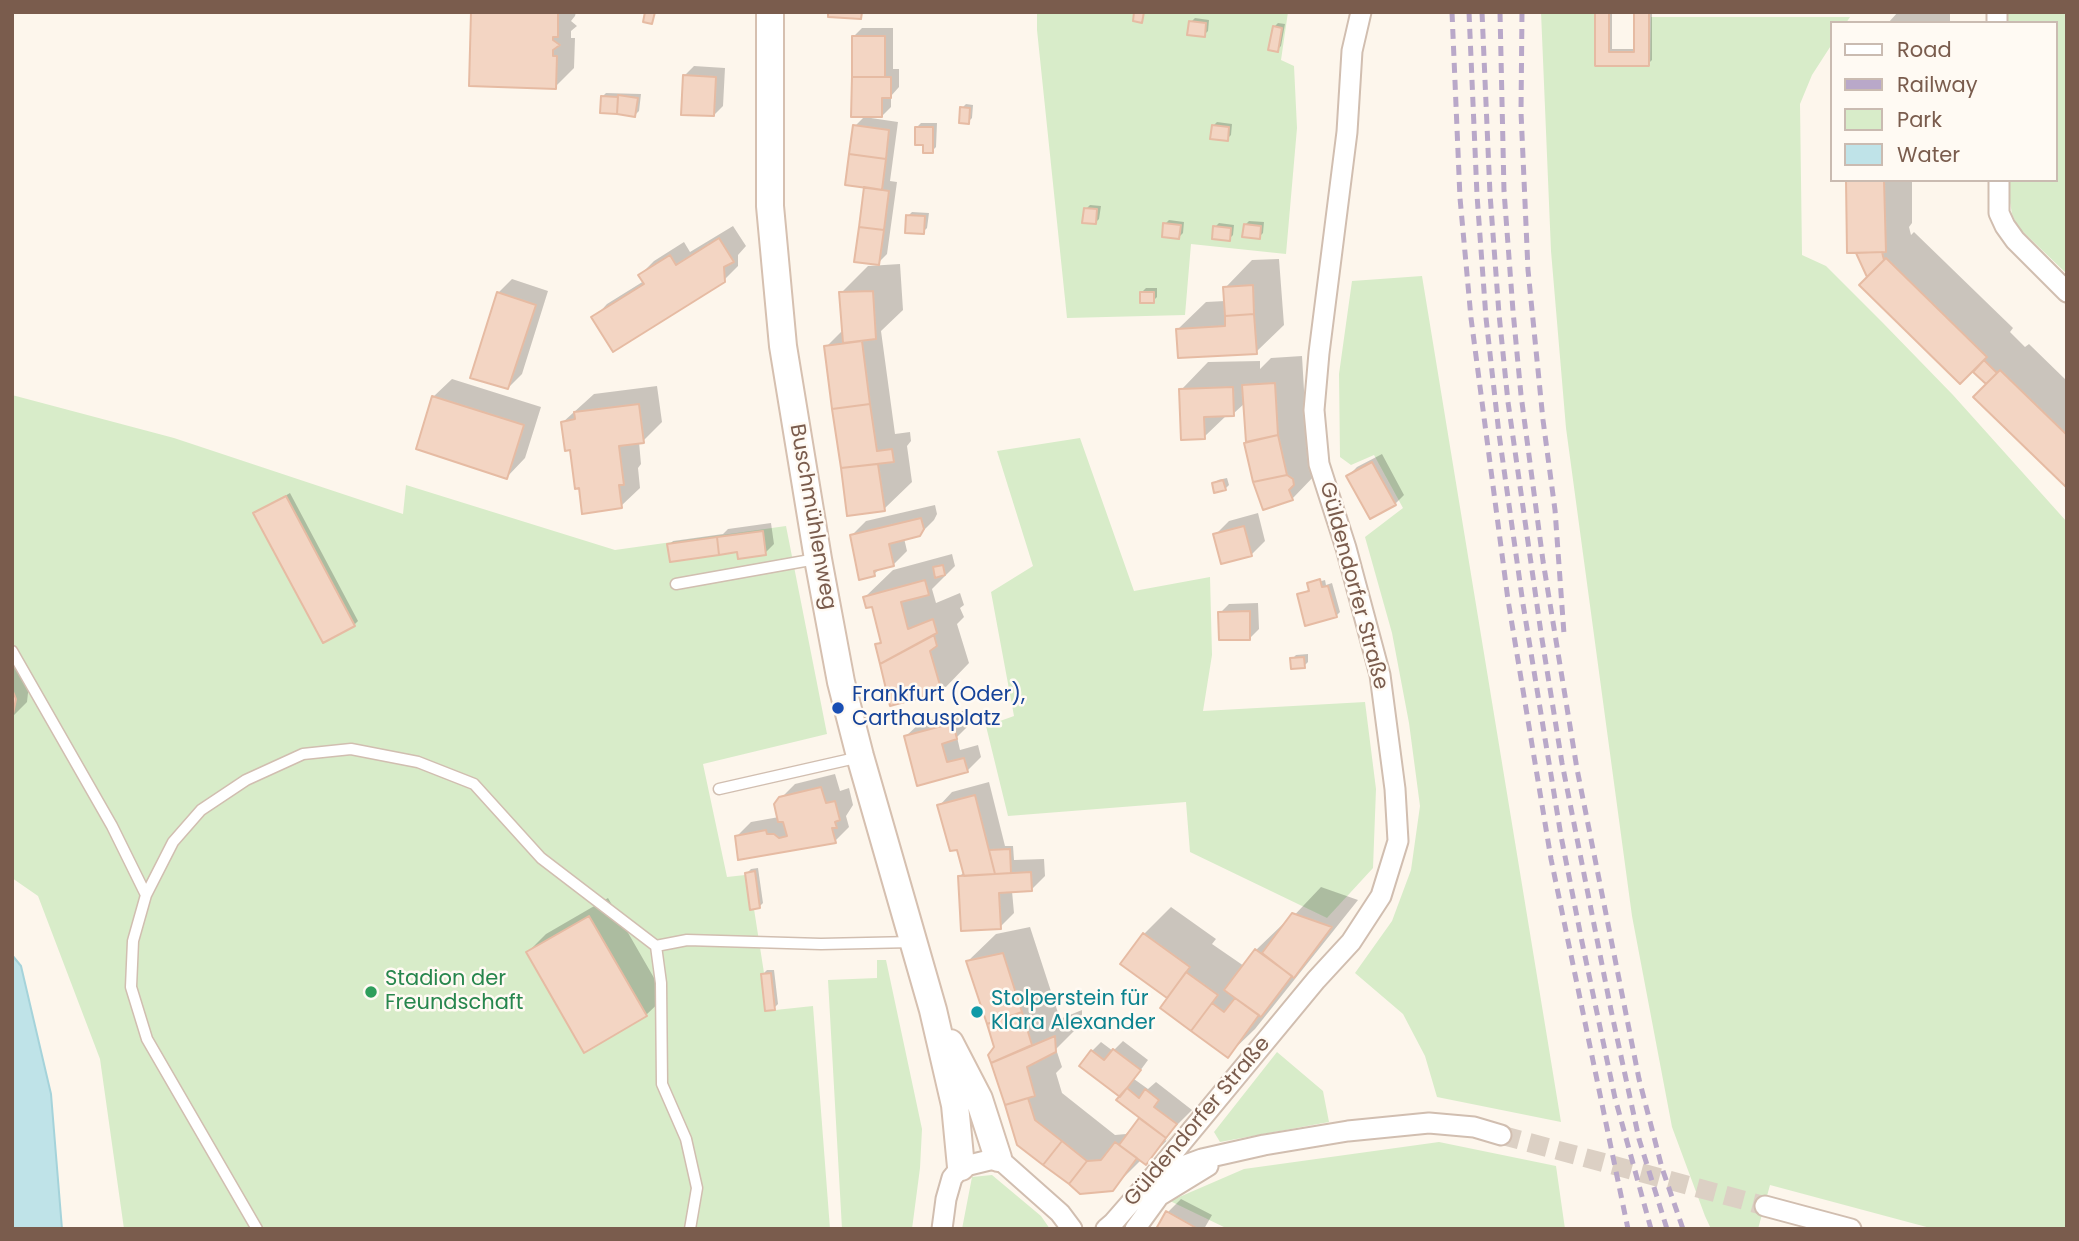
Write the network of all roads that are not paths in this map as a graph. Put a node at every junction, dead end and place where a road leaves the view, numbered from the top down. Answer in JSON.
{"nodes":[{"id":1,"x":770,"y":12,"type":"edge"},
{"id":2,"x":1361,"y":12,"type":"edge"},
{"id":3,"x":1999,"y":182,"type":"edge"},
{"id":4,"x":2067,"y":292,"type":"edge"},
{"id":5,"x":817,"y":559,"type":"junction"},
{"id":6,"x":676,"y":584,"type":"dead end"},
{"id":7,"x":12,"y":651,"type":"edge"},
{"id":8,"x":860,"y":757,"type":"junction"},
{"id":9,"x":719,"y":789,"type":"dead end"},
{"id":10,"x":146,"y":895,"type":"junction"},
{"id":11,"x":913,"y":942,"type":"junction"},
{"id":12,"x":656,"y":946,"type":"junction"},
{"id":13,"x":933,"y":1010,"type":"junction"},
{"id":14,"x":1501,"y":1135,"type":"tunnel mouth"},
{"id":15,"x":1241,"y":1150,"type":"junction"},
{"id":16,"x":998,"y":1158,"type":"junction"},
{"id":17,"x":961,"y":1167,"type":"junction"},
{"id":18,"x":1154,"y":1176,"type":"junction"},
{"id":19,"x":1765,"y":1206,"type":"tunnel mouth"},
{"id":20,"x":257,"y":1229,"type":"edge"},
{"id":21,"x":690,"y":1229,"type":"edge"},
{"id":22,"x":942,"y":1229,"type":"edge"},
{"id":23,"x":1072,"y":1229,"type":"edge"},
{"id":24,"x":1105,"y":1229,"type":"edge"},
{"id":25,"x":1135,"y":1229,"type":"edge"},
{"id":26,"x":1851,"y":1229,"type":"edge"}],
"edges":[{"from":1,"to":5,"type":"street","name":"Buschmühlenweg"},
{"from":2,"to":18,"type":"street","name":"Güldendorfer Straße"},
{"from":3,"to":4,"type":"street"},
{"from":5,"to":6,"type":"lane"},
{"from":5,"to":8,"type":"street","name":"Buschmühlenweg"},
{"from":7,"to":10,"type":"lane"},
{"from":8,"to":9,"type":"lane"},
{"from":8,"to":11,"type":"street","name":"Buschmühlenweg"},
{"from":10,"to":12,"type":"lane"},
{"from":10,"to":20,"type":"lane"},
{"from":11,"to":12,"type":"lane"},
{"from":11,"to":13,"type":"street","name":"Buschmühlenweg"},
{"from":12,"to":21,"type":"lane"},
{"from":13,"to":16,"type":"street","name":"Buschmühlenweg"},
{"from":13,"to":17,"type":"street","name":"Buschmühlenweg"},
{"from":14,"to":15,"type":"street"},
{"from":15,"to":18,"type":"street"},
{"from":15,"to":25,"type":"street"},
{"from":16,"to":17,"type":"street"},
{"from":16,"to":23,"type":"street"},
{"from":17,"to":22,"type":"street"},
{"from":18,"to":24,"type":"street","name":"Güldendorfer Straße"},
{"from":19,"to":26,"type":"street"}]}
